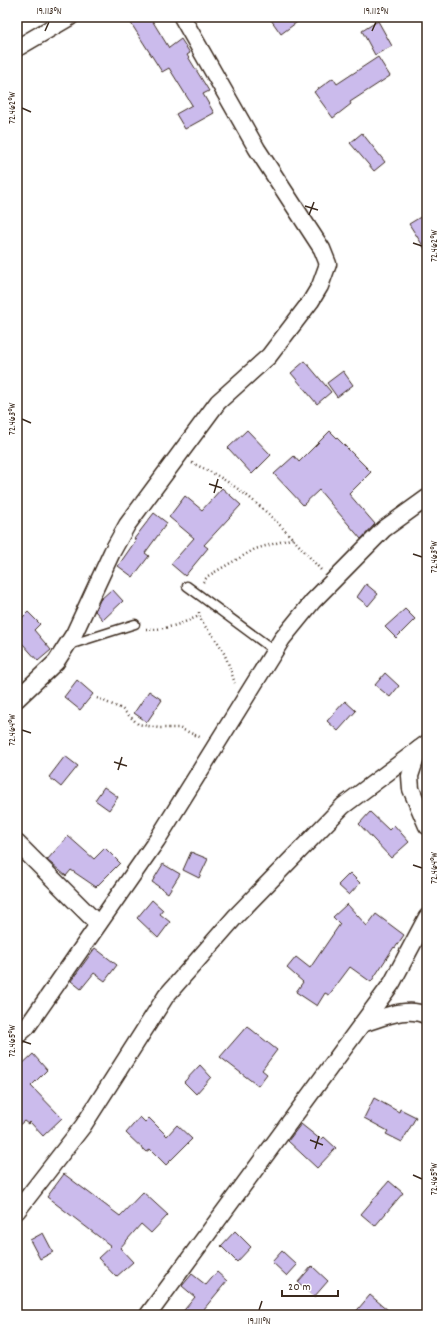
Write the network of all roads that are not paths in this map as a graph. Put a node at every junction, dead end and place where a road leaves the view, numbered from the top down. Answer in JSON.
{"nodes":[{"id":1,"x":182,"y":17,"type":"edge"},
{"id":2,"x":59,"y":20,"type":"edge"},
{"id":3,"x":17,"y":48,"type":"edge"},
{"id":4,"x":427,"y":498,"type":"edge"},
{"id":5,"x":187,"y":586,"type":"dead end"},
{"id":6,"x":135,"y":624,"type":"road end"},
{"id":7,"x":66,"y":646,"type":"junction"},
{"id":8,"x":275,"y":651,"type":"junction"},
{"id":9,"x":17,"y":698,"type":"edge"},
{"id":10,"x":423,"y":746,"type":"edge"},
{"id":11,"x":427,"y":826,"type":"edge"},
{"id":12,"x":17,"y":843,"type":"edge"},
{"id":13,"x":427,"y":917,"type":"edge"},
{"id":14,"x":98,"y":924,"type":"junction"},
{"id":15,"x":427,"y":1016,"type":"edge"},
{"id":16,"x":362,"y":1024,"type":"junction"},
{"id":17,"x":17,"y":1036,"type":"edge"},
{"id":18,"x":17,"y":1210,"type":"edge"},
{"id":19,"x":148,"y":1315,"type":"edge"}],
"edges":[{"from":1,"to":7,"type":"street"},
{"from":2,"to":3,"type":"street"},
{"from":4,"to":8,"type":"street"},
{"from":5,"to":8,"type":"lane"},
{"from":6,"to":7,"type":"lane"},
{"from":7,"to":9,"type":"street"},
{"from":8,"to":14,"type":"street"},
{"from":10,"to":11,"type":"street"},
{"from":10,"to":18,"type":"street"},
{"from":12,"to":14,"type":"street"},
{"from":13,"to":16,"type":"street"},
{"from":14,"to":17,"type":"street"},
{"from":15,"to":16,"type":"street"},
{"from":16,"to":19,"type":"street"}]}
